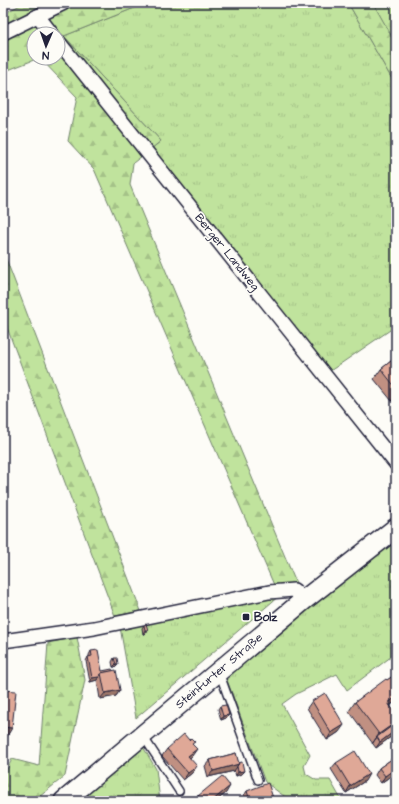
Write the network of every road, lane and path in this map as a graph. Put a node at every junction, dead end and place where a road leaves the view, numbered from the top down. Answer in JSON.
{"nodes":[{"id":1,"x":64,"y":3,"type":"edge"},
{"id":2,"x":38,"y":16,"type":"junction"},
{"id":3,"x":46,"y":26,"type":"edge"},
{"id":4,"x":3,"y":33,"type":"edge"},
{"id":5,"x":66,"y":51,"type":"edge"},
{"id":6,"x":396,"y":464,"type":"edge"},
{"id":7,"x":396,"y":528,"type":"edge"},
{"id":8,"x":304,"y":600,"type":"junction"},
{"id":9,"x":3,"y":641,"type":"edge"},
{"id":10,"x":219,"y":671,"type":"junction"},
{"id":11,"x":143,"y":735,"type":"junction"},
{"id":12,"x":258,"y":780,"type":"dead end"},
{"id":13,"x":179,"y":791,"type":"dead end"},
{"id":14,"x":64,"y":801,"type":"edge"}],
"edges":[{"from":1,"to":2,"type":"street"},
{"from":2,"to":3,"type":"street"},
{"from":2,"to":4,"type":"street"},
{"from":5,"to":6,"type":"street","name":"Berger Landweg"},
{"from":7,"to":8,"type":"main road","name":"Steinfurter Straße"},
{"from":8,"to":9,"type":"street"},
{"from":8,"to":10,"type":"main road","name":"Steinfurter Straße"},
{"from":10,"to":11,"type":"main road","name":"Steinfurter Straße"},
{"from":10,"to":12,"type":"lane"},
{"from":11,"to":13,"type":"lane"},
{"from":11,"to":14,"type":"main road","name":"Steinfurter Straße"}]}
